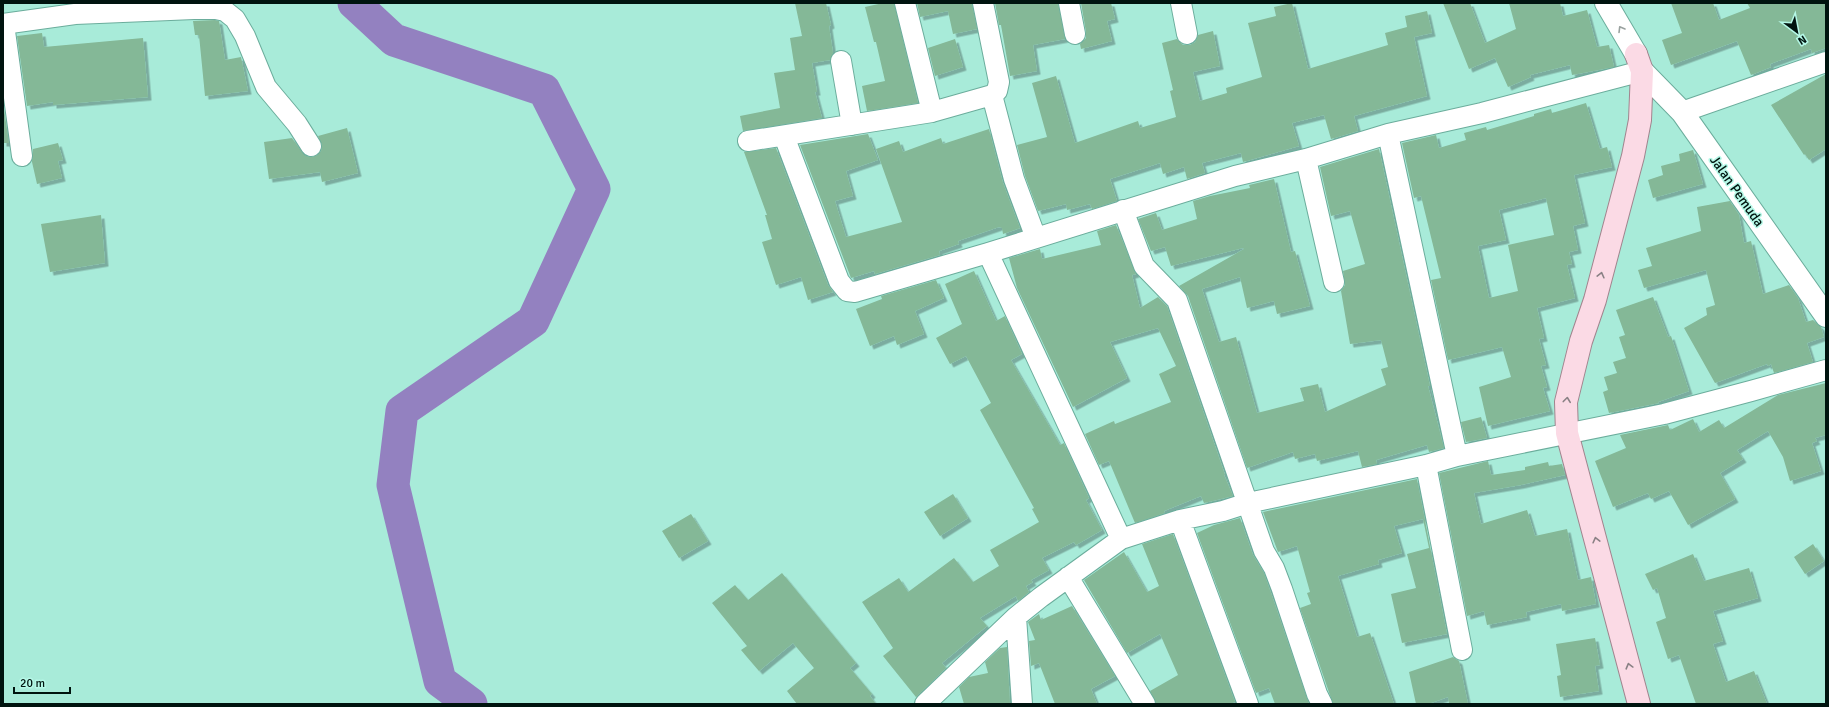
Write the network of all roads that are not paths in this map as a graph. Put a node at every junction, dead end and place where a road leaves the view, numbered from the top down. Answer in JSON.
{"nodes":[{"id":1,"x":905,"y":3,"type":"edge"},
{"id":2,"x":983,"y":3,"type":"edge"},
{"id":3,"x":1069,"y":3,"type":"edge"},
{"id":4,"x":1181,"y":3,"type":"edge"},
{"id":5,"x":1606,"y":3,"type":"edge"},
{"id":6,"x":73,"y":9,"type":"edge"},
{"id":7,"x":3,"y":24,"type":"edge"},
{"id":8,"x":1075,"y":34,"type":"dead end"},
{"id":9,"x":1187,"y":34,"type":"dead end"},
{"id":10,"x":841,"y":61,"type":"dead end"},
{"id":11,"x":1826,"y":62,"type":"edge"},
{"id":12,"x":1639,"y":63,"type":"junction"},
{"id":13,"x":992,"y":95,"type":"junction"},
{"id":14,"x":932,"y":112,"type":"junction"},
{"id":15,"x":1682,"y":112,"type":"junction"},
{"id":16,"x":852,"y":125,"type":"junction"},
{"id":17,"x":1388,"y":134,"type":"junction"},
{"id":18,"x":784,"y":136,"type":"junction"},
{"id":19,"x":748,"y":141,"type":"dead end"},
{"id":20,"x":311,"y":146,"type":"dead end"},
{"id":21,"x":22,"y":156,"type":"dead end"},
{"id":22,"x":1306,"y":160,"type":"junction"},
{"id":23,"x":1123,"y":210,"type":"junction"},
{"id":24,"x":1036,"y":238,"type":"junction"},
{"id":25,"x":988,"y":253,"type":"junction"},
{"id":26,"x":1334,"y":282,"type":"dead end"},
{"id":27,"x":1826,"y":316,"type":"edge"},
{"id":28,"x":1826,"y":370,"type":"edge"},
{"id":29,"x":1567,"y":434,"type":"junction"},
{"id":30,"x":1457,"y":456,"type":"junction"},
{"id":31,"x":1426,"y":465,"type":"junction"},
{"id":32,"x":1248,"y":503,"type":"junction"},
{"id":33,"x":1180,"y":520,"type":"junction"},
{"id":34,"x":1121,"y":539,"type":"junction"},
{"id":35,"x":1068,"y":577,"type":"junction"},
{"id":36,"x":1016,"y":617,"type":"junction"},
{"id":37,"x":1462,"y":650,"type":"dead end"},
{"id":38,"x":925,"y":704,"type":"edge"},
{"id":39,"x":1022,"y":704,"type":"edge"},
{"id":40,"x":1144,"y":704,"type":"edge"},
{"id":41,"x":1248,"y":704,"type":"edge"},
{"id":42,"x":1322,"y":704,"type":"edge"},
{"id":43,"x":1639,"y":704,"type":"edge"}],
"edges":[{"from":1,"to":14,"type":"street"},
{"from":2,"to":13,"type":"street"},
{"from":3,"to":8,"type":"street"},
{"from":4,"to":9,"type":"street"},
{"from":12,"to":5,"type":"street","name":"Jalan Pemuda","one_way":true},
{"from":6,"to":7,"type":"street"},
{"from":6,"to":20,"type":"street"},
{"from":7,"to":21,"type":"street"},
{"from":10,"to":16,"type":"street"},
{"from":11,"to":15,"type":"street"},
{"from":12,"to":15,"type":"street","name":"Jalan Pemuda"},
{"from":12,"to":17,"type":"street"},
{"from":29,"to":12,"type":"main road","one_way":true},
{"from":13,"to":14,"type":"street"},
{"from":13,"to":24,"type":"street"},
{"from":14,"to":16,"type":"street"},
{"from":15,"to":27,"type":"street","name":"Jalan Pemuda"},
{"from":16,"to":18,"type":"street"},
{"from":17,"to":22,"type":"street"},
{"from":17,"to":30,"type":"street"},
{"from":18,"to":19,"type":"street"},
{"from":18,"to":25,"type":"street"},
{"from":22,"to":23,"type":"street"},
{"from":22,"to":26,"type":"street"},
{"from":23,"to":24,"type":"street"},
{"from":23,"to":32,"type":"street"},
{"from":24,"to":25,"type":"street"},
{"from":25,"to":34,"type":"street"},
{"from":28,"to":29,"type":"street"},
{"from":29,"to":30,"type":"street"},
{"from":43,"to":29,"type":"main road","one_way":true},
{"from":30,"to":31,"type":"street"},
{"from":31,"to":32,"type":"street"},
{"from":31,"to":37,"type":"street"},
{"from":32,"to":33,"type":"street"},
{"from":32,"to":42,"type":"street"},
{"from":33,"to":34,"type":"street"},
{"from":33,"to":41,"type":"street"},
{"from":34,"to":35,"type":"street"},
{"from":35,"to":36,"type":"street"},
{"from":35,"to":40,"type":"street"},
{"from":36,"to":38,"type":"street"},
{"from":36,"to":39,"type":"street"}]}
